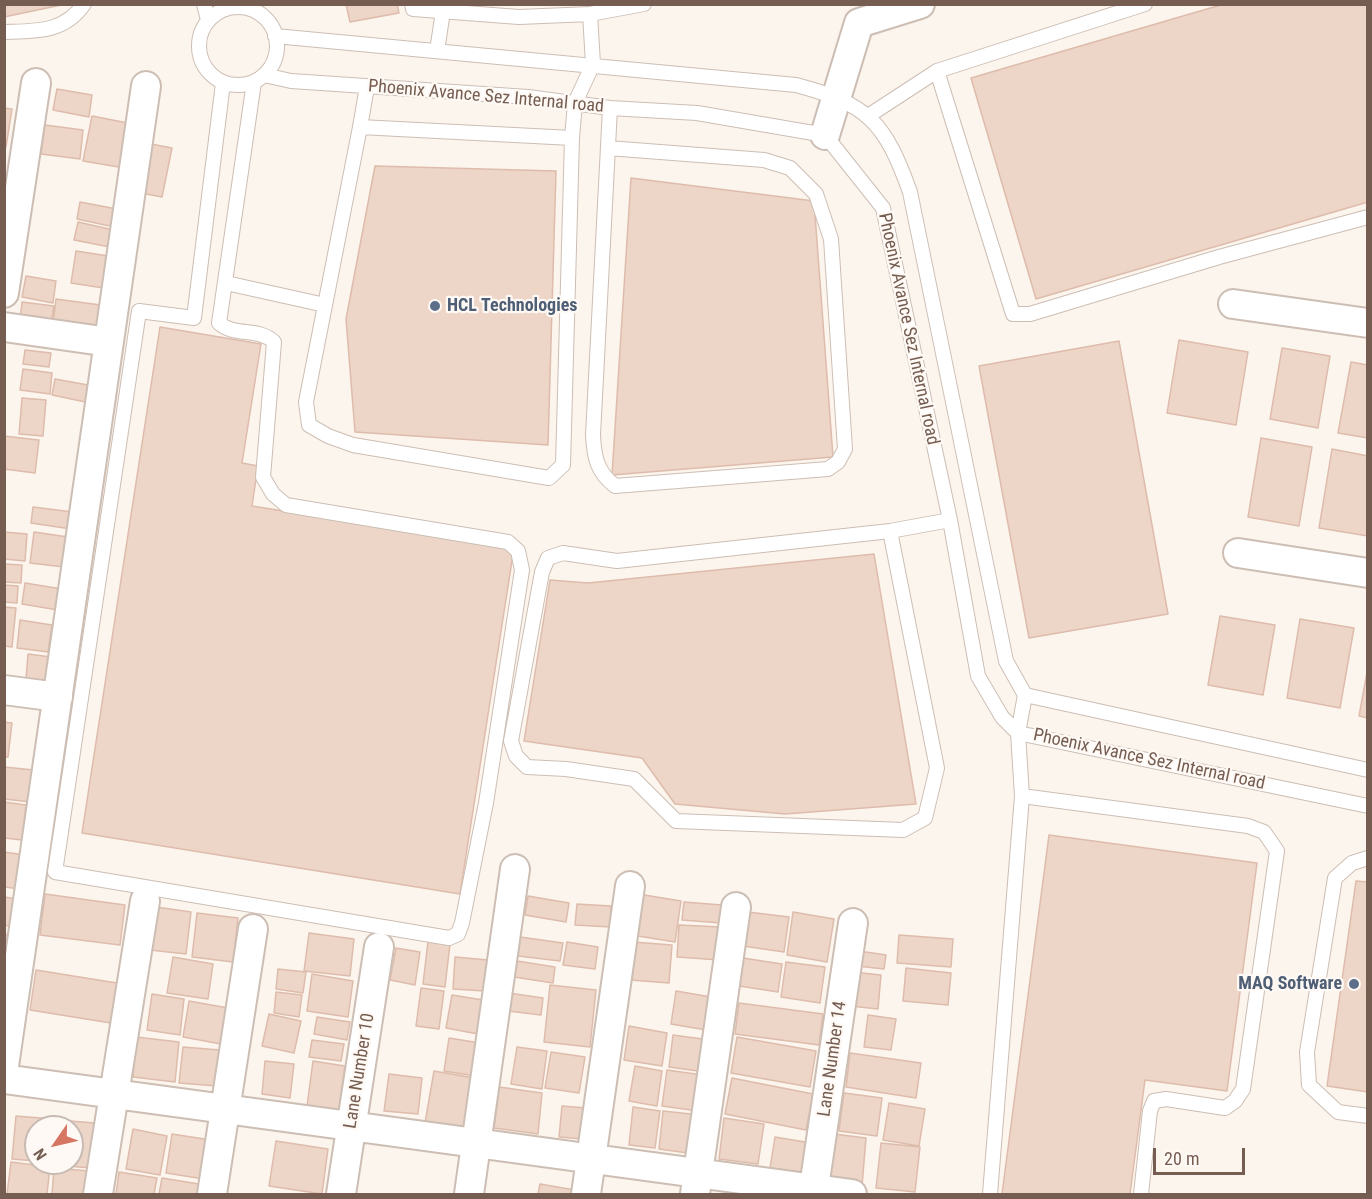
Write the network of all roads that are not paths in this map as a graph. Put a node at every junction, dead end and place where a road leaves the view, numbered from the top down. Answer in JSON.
{"nodes":[{"id":1,"x":84,"y":4,"type":"edge"},
{"id":2,"x":204,"y":4,"type":"edge"},
{"id":3,"x":412,"y":4,"type":"edge"},
{"id":4,"x":644,"y":4,"type":"edge"},
{"id":5,"x":920,"y":4,"type":"edge"},
{"id":6,"x":1145,"y":4,"type":"edge"},
{"id":7,"x":261,"y":10,"type":"edge"},
{"id":8,"x":443,"y":11,"type":"junction"},
{"id":9,"x":590,"y":14,"type":"junction"},
{"id":10,"x":208,"y":20,"type":"junction"},
{"id":11,"x":4,"y":32,"type":"edge"},
{"id":12,"x":275,"y":36,"type":"junction"},
{"id":13,"x":437,"y":51,"type":"junction"},
{"id":14,"x":592,"y":64,"type":"junction"},
{"id":15,"x":937,"y":71,"type":"junction"},
{"id":16,"x":259,"y":78,"type":"junction"},
{"id":17,"x":36,"y":82,"type":"dead end"},
{"id":18,"x":223,"y":83,"type":"junction"},
{"id":19,"x":146,"y":86,"type":"dead end"},
{"id":20,"x":367,"y":87,"type":"junction"},
{"id":21,"x":835,"y":95,"type":"junction"},
{"id":22,"x":575,"y":104,"type":"junction"},
{"id":23,"x":610,"y":108,"type":"junction"},
{"id":24,"x":868,"y":116,"type":"junction"},
{"id":25,"x":360,"y":127,"type":"junction"},
{"id":26,"x":825,"y":135,"type":"junction"},
{"id":27,"x":572,"y":138,"type":"junction"},
{"id":28,"x":608,"y":148,"type":"junction"},
{"id":29,"x":1368,"y":217,"type":"edge"},
{"id":30,"x":226,"y":284,"type":"junction"},
{"id":31,"x":4,"y":293,"type":"edge"},
{"id":32,"x":1233,"y":304,"type":"dead end"},
{"id":33,"x":325,"y":305,"type":"junction"},
{"id":34,"x":1368,"y":323,"type":"edge"},
{"id":35,"x":4,"y":327,"type":"edge"},
{"id":36,"x":109,"y":342,"type":"junction"},
{"id":37,"x":950,"y":520,"type":"junction"},
{"id":38,"x":890,"y":531,"type":"junction"},
{"id":39,"x":1238,"y":553,"type":"dead end"},
{"id":40,"x":1368,"y":573,"type":"edge"},
{"id":41,"x":4,"y":690,"type":"edge"},
{"id":42,"x":1025,"y":694,"type":"junction"},
{"id":43,"x":58,"y":697,"type":"junction"},
{"id":44,"x":1018,"y":733,"type":"junction"},
{"id":45,"x":1368,"y":770,"type":"edge"},
{"id":46,"x":1022,"y":796,"type":"junction"},
{"id":47,"x":1368,"y":806,"type":"edge"},
{"id":48,"x":1368,"y":858,"type":"edge"},
{"id":49,"x":514,"y":869,"type":"dead end"},
{"id":50,"x":630,"y":886,"type":"dead end"},
{"id":51,"x":145,"y":901,"type":"dead end"},
{"id":52,"x":736,"y":907,"type":"dead end"},
{"id":53,"x":853,"y":923,"type":"dead end"},
{"id":54,"x":253,"y":929,"type":"dead end"},
{"id":55,"x":379,"y":947,"type":"dead end"},
{"id":56,"x":4,"y":1066,"type":"edge"},
{"id":57,"x":4,"y":1079,"type":"edge"},
{"id":58,"x":115,"y":1094,"type":"junction"},
{"id":59,"x":225,"y":1109,"type":"junction"},
{"id":60,"x":1368,"y":1116,"type":"edge"},
{"id":61,"x":351,"y":1126,"type":"junction"},
{"id":62,"x":476,"y":1144,"type":"junction"},
{"id":63,"x":591,"y":1159,"type":"junction"},
{"id":64,"x":697,"y":1184,"type":"edge"},
{"id":65,"x":814,"y":1192,"type":"edge"},
{"id":66,"x":98,"y":1194,"type":"edge"},
{"id":67,"x":212,"y":1194,"type":"edge"},
{"id":68,"x":341,"y":1194,"type":"edge"},
{"id":69,"x":470,"y":1194,"type":"edge"},
{"id":70,"x":586,"y":1194,"type":"edge"},
{"id":71,"x":852,"y":1194,"type":"edge"},
{"id":72,"x":990,"y":1194,"type":"edge"},
{"id":73,"x":1141,"y":1194,"type":"edge"}],
"edges":[{"from":1,"to":11,"type":"lane"},
{"from":2,"to":10,"type":"lane"},
{"from":3,"to":8,"type":"lane"},
{"from":4,"to":9,"type":"lane"},
{"from":5,"to":21,"type":"street"},
{"from":6,"to":15,"type":"lane"},
{"from":7,"to":10,"type":"lane"},
{"from":7,"to":12,"type":"lane"},
{"from":8,"to":9,"type":"lane"},
{"from":8,"to":13,"type":"lane"},
{"from":9,"to":14,"type":"lane"},
{"from":10,"to":18,"type":"lane"},
{"from":12,"to":13,"type":"lane","name":"Phoenix Avance Sez Internal road"},
{"from":12,"to":16,"type":"lane"},
{"from":13,"to":14,"type":"lane","name":"Phoenix Avance Sez Internal road"},
{"from":14,"to":21,"type":"lane","name":"Phoenix Avance Sez Internal road"},
{"from":14,"to":22,"type":"lane"},
{"from":15,"to":24,"type":"lane"},
{"from":15,"to":29,"type":"lane"},
{"from":16,"to":18,"type":"lane"},
{"from":16,"to":20,"type":"lane","name":"Phoenix Avance Sez Internal road"},
{"from":16,"to":30,"type":"lane"},
{"from":17,"to":31,"type":"street"},
{"from":18,"to":30,"type":"lane"},
{"from":19,"to":36,"type":"street"},
{"from":20,"to":22,"type":"lane","name":"Phoenix Avance Sez Internal road"},
{"from":20,"to":25,"type":"lane"},
{"from":21,"to":24,"type":"lane","name":"Phoenix Avance Sez Internal road"},
{"from":21,"to":26,"type":"street"},
{"from":22,"to":23,"type":"lane","name":"Phoenix Avance Sez Internal road"},
{"from":22,"to":27,"type":"lane"},
{"from":23,"to":26,"type":"lane","name":"Phoenix Avance Sez Internal road"},
{"from":23,"to":28,"type":"lane"},
{"from":24,"to":42,"type":"lane","name":"Phoenix Avance Sez Internal road"},
{"from":25,"to":27,"type":"lane"},
{"from":25,"to":33,"type":"lane"},
{"from":26,"to":37,"type":"lane","name":"Phoenix Avance Sez Internal road"},
{"from":27,"to":33,"type":"lane"},
{"from":28,"to":28,"type":"lane"},
{"from":30,"to":33,"type":"lane"},
{"from":32,"to":34,"type":"street"},
{"from":35,"to":36,"type":"street"},
{"from":36,"to":43,"type":"street"},
{"from":37,"to":38,"type":"lane"},
{"from":37,"to":44,"type":"lane","name":"Phoenix Avance Sez Internal road"},
{"from":38,"to":38,"type":"lane"},
{"from":39,"to":40,"type":"street"},
{"from":41,"to":43,"type":"street"},
{"from":42,"to":44,"type":"lane"},
{"from":42,"to":45,"type":"lane","name":"Phoenix Avance Sez Internal road"},
{"from":43,"to":56,"type":"street"},
{"from":44,"to":46,"type":"lane"},
{"from":44,"to":47,"type":"lane","name":"Phoenix Avance Sez Internal road"},
{"from":46,"to":72,"type":"lane"},
{"from":46,"to":73,"type":"lane"},
{"from":48,"to":60,"type":"lane"},
{"from":49,"to":62,"type":"street"},
{"from":50,"to":63,"type":"street"},
{"from":51,"to":58,"type":"street"},
{"from":52,"to":64,"type":"street"},
{"from":53,"to":65,"type":"street","name":"Lane Number 14"},
{"from":54,"to":59,"type":"street"},
{"from":55,"to":61,"type":"street","name":"Lane Number 10"},
{"from":57,"to":58,"type":"street"},
{"from":58,"to":59,"type":"street"},
{"from":58,"to":66,"type":"street"},
{"from":59,"to":61,"type":"street"},
{"from":59,"to":67,"type":"street"},
{"from":61,"to":62,"type":"street"},
{"from":61,"to":68,"type":"street","name":"Lane Number 10"},
{"from":62,"to":63,"type":"street"},
{"from":62,"to":69,"type":"street"},
{"from":63,"to":64,"type":"street"},
{"from":63,"to":70,"type":"street"},
{"from":64,"to":65,"type":"street"},
{"from":65,"to":71,"type":"street"}]}
